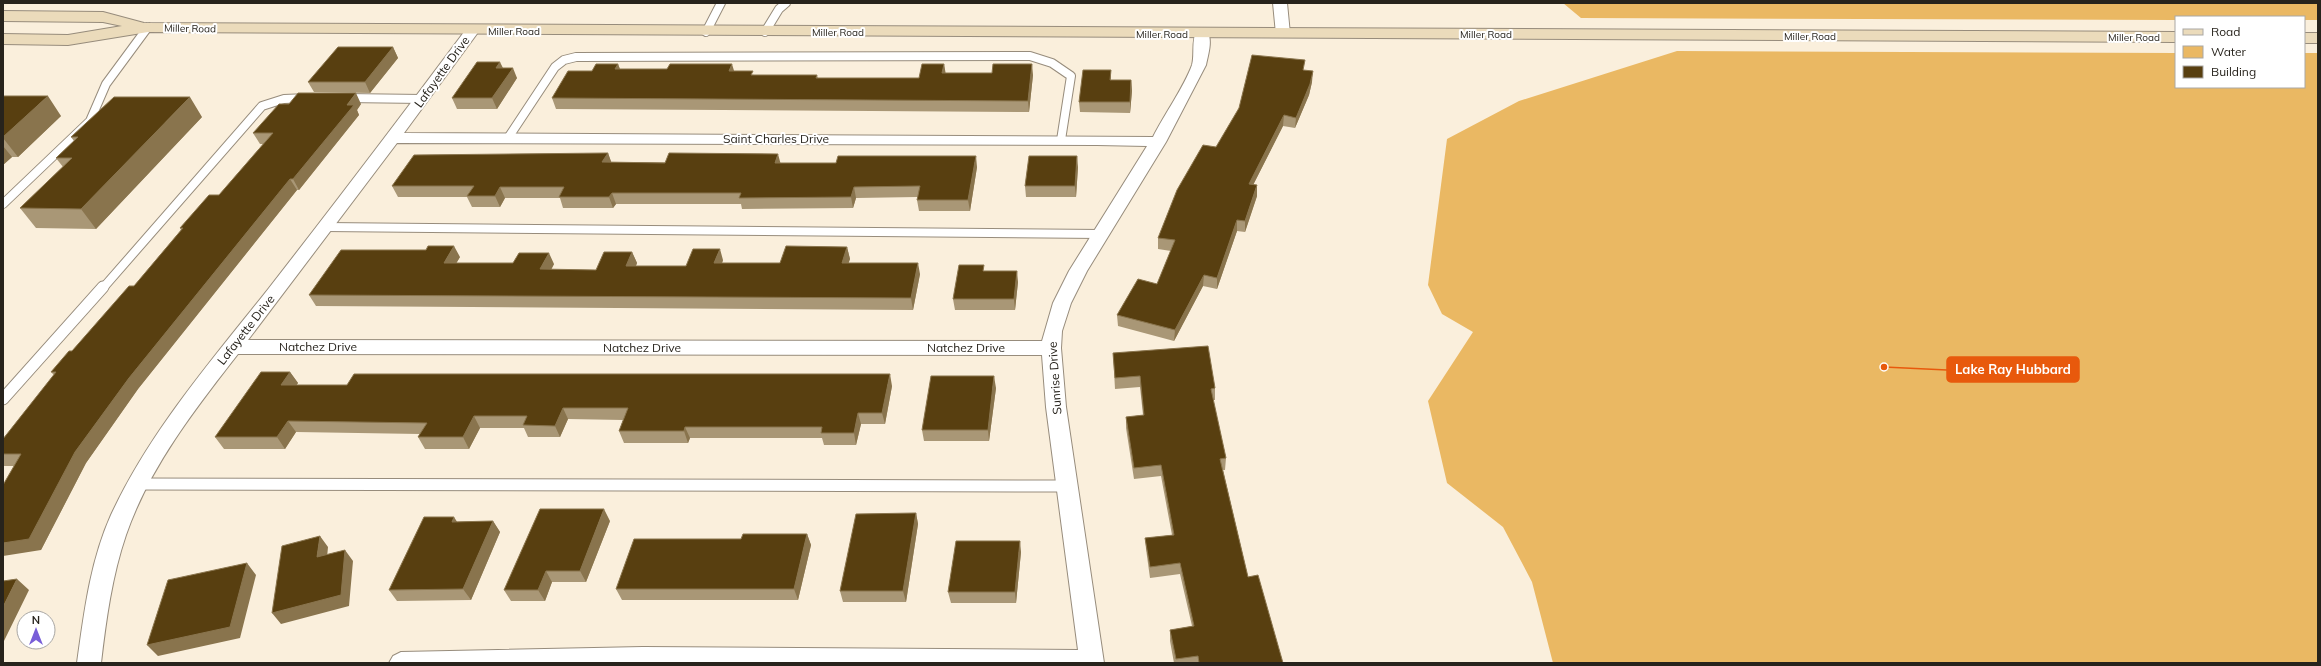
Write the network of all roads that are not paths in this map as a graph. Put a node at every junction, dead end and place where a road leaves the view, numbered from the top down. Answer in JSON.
{"nodes":[{"id":1,"x":721,"y":3,"type":"edge"},
{"id":2,"x":786,"y":3,"type":"edge"},
{"id":3,"x":1280,"y":3,"type":"edge"},
{"id":4,"x":3,"y":16,"type":"edge"},
{"id":5,"x":148,"y":28,"type":"junction"},
{"id":6,"x":472,"y":31,"type":"junction"},
{"id":7,"x":706,"y":32,"type":"junction"},
{"id":8,"x":764,"y":32,"type":"junction"},
{"id":9,"x":1202,"y":34,"type":"junction"},
{"id":10,"x":1283,"y":34,"type":"junction"},
{"id":11,"x":2175,"y":37,"type":"edge"},
{"id":12,"x":2305,"y":38,"type":"edge"},
{"id":13,"x":2318,"y":38,"type":"edge"},
{"id":14,"x":3,"y":40,"type":"edge"},
{"id":15,"x":319,"y":98,"type":"edge"},
{"id":16,"x":335,"y":98,"type":"edge"},
{"id":17,"x":423,"y":99,"type":"junction"},
{"id":18,"x":394,"y":138,"type":"junction"},
{"id":19,"x":508,"y":138,"type":"junction"},
{"id":20,"x":1061,"y":140,"type":"junction"},
{"id":21,"x":1158,"y":142,"type":"junction"},
{"id":22,"x":3,"y":204,"type":"edge"},
{"id":23,"x":325,"y":227,"type":"junction"},
{"id":24,"x":1101,"y":234,"type":"junction"},
{"id":25,"x":233,"y":347,"type":"junction"},
{"id":26,"x":1051,"y":348,"type":"junction"},
{"id":27,"x":3,"y":399,"type":"edge"},
{"id":28,"x":138,"y":484,"type":"junction"},
{"id":29,"x":1067,"y":486,"type":"junction"},
{"id":30,"x":1091,"y":662,"type":"edge"},
{"id":31,"x":89,"y":663,"type":"edge"},
{"id":32,"x":401,"y":663,"type":"edge"}],
"edges":[{"from":1,"to":7,"type":"lane"},
{"from":2,"to":8,"type":"lane"},
{"from":3,"to":10,"type":"street"},
{"from":4,"to":5,"type":"main road","name":"Miller Road"},
{"from":5,"to":6,"type":"main road","name":"Miller Road"},
{"from":5,"to":14,"type":"main road","name":"Miller Road"},
{"from":5,"to":22,"type":"lane"},
{"from":6,"to":7,"type":"main road","name":"Miller Road"},
{"from":6,"to":17,"type":"street","name":"Lafayette Drive"},
{"from":7,"to":8,"type":"main road","name":"Miller Road"},
{"from":8,"to":9,"type":"main road","name":"Miller Road"},
{"from":9,"to":10,"type":"main road","name":"Miller Road"},
{"from":9,"to":21,"type":"street","name":"Sunrise Drive"},
{"from":10,"to":11,"type":"main road","name":"Miller Road"},
{"from":12,"to":13,"type":"main road"},
{"from":15,"to":27,"type":"lane"},
{"from":16,"to":17,"type":"lane"},
{"from":17,"to":18,"type":"street","name":"Lafayette Drive"},
{"from":18,"to":19,"type":"street","name":"Saint Charles Drive"},
{"from":18,"to":23,"type":"street","name":"Lafayette Drive"},
{"from":19,"to":20,"type":"street","name":"Saint Charles Drive"},
{"from":19,"to":20,"type":"lane"},
{"from":20,"to":21,"type":"street","name":"Saint Charles Drive"},
{"from":21,"to":24,"type":"street","name":"Sunrise Drive"},
{"from":23,"to":24,"type":"lane"},
{"from":23,"to":25,"type":"street","name":"Lafayette Drive"},
{"from":24,"to":26,"type":"street","name":"Sunrise Drive"},
{"from":25,"to":26,"type":"street","name":"Natchez Drive"},
{"from":25,"to":28,"type":"street","name":"Lafayette Drive"},
{"from":26,"to":29,"type":"street","name":"Sunrise Drive"},
{"from":28,"to":29,"type":"lane"},
{"from":28,"to":31,"type":"street","name":"Lafayette Drive"},
{"from":29,"to":30,"type":"street","name":"Sunrise Drive"},
{"from":30,"to":32,"type":"street"}]}
